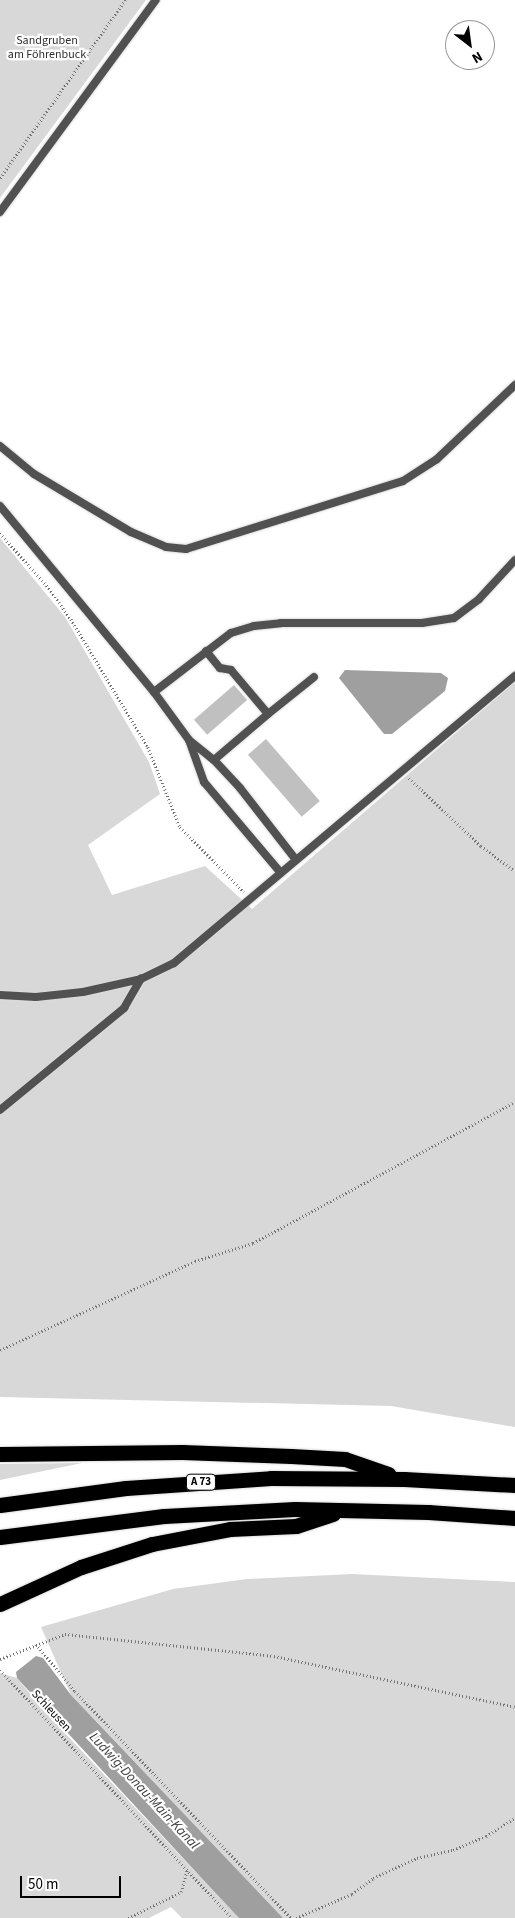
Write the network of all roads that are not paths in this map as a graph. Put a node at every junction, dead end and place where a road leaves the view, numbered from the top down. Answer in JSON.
{"nodes":[{"id":1,"x":156,"y":0,"type":"edge"},
{"id":2,"x":0,"y":212,"type":"edge"},
{"id":3,"x":515,"y":386,"type":"edge"},
{"id":4,"x":0,"y":446,"type":"edge"},
{"id":5,"x":0,"y":506,"type":"edge"},
{"id":6,"x":515,"y":560,"type":"edge"},
{"id":7,"x":206,"y":651,"type":"junction"},
{"id":8,"x":515,"y":676,"type":"edge"},
{"id":9,"x":314,"y":677,"type":"dead end"},
{"id":10,"x":154,"y":692,"type":"junction"},
{"id":11,"x":268,"y":714,"type":"junction"},
{"id":12,"x":189,"y":740,"type":"junction"},
{"id":13,"x":214,"y":760,"type":"junction"},
{"id":14,"x":296,"y":860,"type":"junction"},
{"id":15,"x":281,"y":873,"type":"junction"},
{"id":16,"x":141,"y":979,"type":"junction"},
{"id":17,"x":0,"y":995,"type":"edge"},
{"id":18,"x":0,"y":1110,"type":"edge"},
{"id":19,"x":0,"y":1454,"type":"edge"},
{"id":20,"x":404,"y":1479,"type":"junction"},
{"id":21,"x":515,"y":1485,"type":"edge"},
{"id":22,"x":0,"y":1505,"type":"edge"},
{"id":23,"x":348,"y":1509,"type":"junction"},
{"id":24,"x":515,"y":1518,"type":"edge"},
{"id":25,"x":0,"y":1537,"type":"edge"},
{"id":26,"x":0,"y":1604,"type":"edge"}],
"edges":[{"from":1,"to":2,"type":"lane"},
{"from":3,"to":4,"type":"lane"},
{"from":5,"to":10,"type":"lane"},
{"from":6,"to":7,"type":"lane"},
{"from":7,"to":10,"type":"lane"},
{"from":7,"to":11,"type":"lane"},
{"from":8,"to":14,"type":"lane"},
{"from":9,"to":11,"type":"lane"},
{"from":10,"to":12,"type":"lane"},
{"from":11,"to":13,"type":"lane"},
{"from":12,"to":13,"type":"lane"},
{"from":12,"to":15,"type":"lane"},
{"from":13,"to":14,"type":"lane"},
{"from":14,"to":15,"type":"lane"},
{"from":15,"to":16,"type":"lane"},
{"from":16,"to":17,"type":"lane"},
{"from":16,"to":18,"type":"lane"},
{"from":19,"to":20,"type":"highway"},
{"from":20,"to":21,"type":"highway","number":"A 73"},
{"from":20,"to":22,"type":"highway","number":"A 73"},
{"from":23,"to":24,"type":"highway"},
{"from":23,"to":25,"type":"highway"},
{"from":23,"to":26,"type":"highway"}]}
